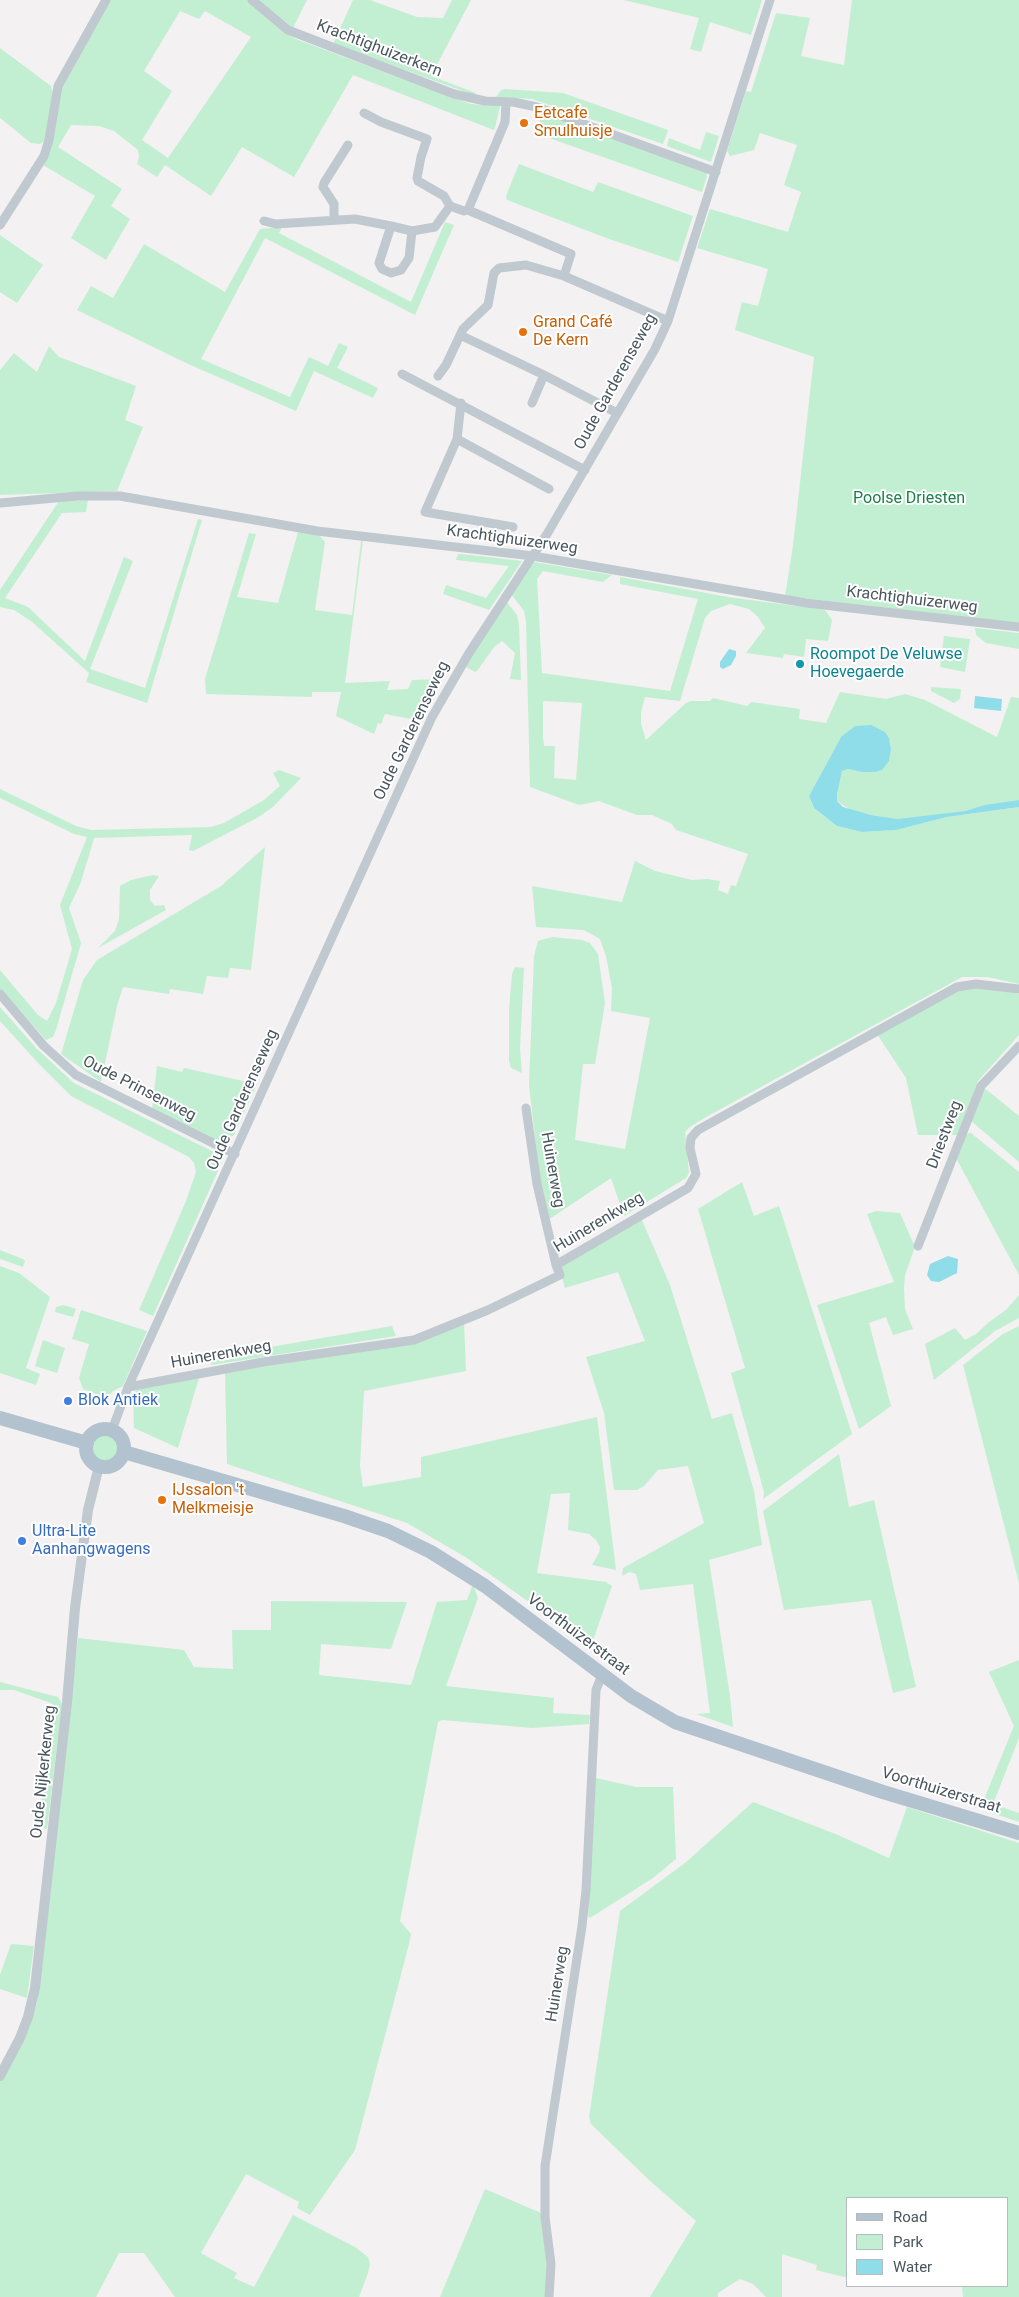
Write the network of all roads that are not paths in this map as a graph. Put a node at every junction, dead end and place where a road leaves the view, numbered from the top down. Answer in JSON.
{"nodes":[{"id":1,"x":106,"y":0,"type":"edge"},
{"id":2,"x":252,"y":0,"type":"edge"},
{"id":3,"x":770,"y":0,"type":"edge"},
{"id":4,"x":506,"y":102,"type":"junction"},
{"id":5,"x":364,"y":113,"type":"dead end"},
{"id":6,"x":348,"y":145,"type":"dead end"},
{"id":7,"x":716,"y":172,"type":"junction"},
{"id":8,"x":450,"y":206,"type":"junction"},
{"id":9,"x":468,"y":210,"type":"junction"},
{"id":10,"x":334,"y":218,"type":"junction"},
{"id":11,"x":264,"y":221,"type":"dead end"},
{"id":12,"x":0,"y":225,"type":"edge"},
{"id":13,"x":391,"y":226,"type":"junction"},
{"id":14,"x":412,"y":231,"type":"junction"},
{"id":15,"x":564,"y":276,"type":"junction"},
{"id":16,"x":668,"y":321,"type":"junction"},
{"id":17,"x":460,"y":335,"type":"junction"},
{"id":18,"x":402,"y":374,"type":"dead end"},
{"id":19,"x":438,"y":376,"type":"dead end"},
{"id":20,"x":544,"y":376,"type":"junction"},
{"id":21,"x":461,"y":403,"type":"junction"},
{"id":22,"x":532,"y":403,"type":"dead end"},
{"id":23,"x":617,"y":413,"type":"junction"},
{"id":24,"x":457,"y":439,"type":"junction"},
{"id":25,"x":584,"y":470,"type":"junction"},
{"id":26,"x":549,"y":489,"type":"dead end"},
{"id":27,"x":0,"y":503,"type":"edge"},
{"id":28,"x":513,"y":527,"type":"dead end"},
{"id":29,"x":533,"y":556,"type":"junction"},
{"id":30,"x":1019,"y":627,"type":"edge"},
{"id":31,"x":1019,"y":989,"type":"edge"},
{"id":32,"x":0,"y":994,"type":"edge"},
{"id":33,"x":1019,"y":1046,"type":"edge"},
{"id":34,"x":526,"y":1108,"type":"dead end"},
{"id":35,"x":235,"y":1154,"type":"junction"},
{"id":36,"x":918,"y":1246,"type":"dead end"},
{"id":37,"x":556,"y":1265,"type":"junction"},
{"id":38,"x":128,"y":1387,"type":"junction"},
{"id":39,"x":0,"y":1418,"type":"edge"},
{"id":40,"x":112,"y":1430,"type":"junction"},
{"id":41,"x":87,"y":1443,"type":"junction"},
{"id":42,"x":124,"y":1452,"type":"junction"},
{"id":43,"x":99,"y":1466,"type":"junction"},
{"id":44,"x":598,"y":1669,"type":"junction"},
{"id":45,"x":1019,"y":1833,"type":"edge"},
{"id":46,"x":0,"y":2076,"type":"edge"},
{"id":47,"x":549,"y":2297,"type":"edge"}],
"edges":[{"from":1,"to":12,"type":"street"},
{"from":2,"to":4,"type":"street","name":"Krachtighuizerkern"},
{"from":3,"to":7,"type":"street","name":"Oude Garderenseweg"},
{"from":4,"to":7,"type":"street","name":"Krachtighuizerkern"},
{"from":4,"to":9,"type":"street"},
{"from":5,"to":8,"type":"street"},
{"from":6,"to":10,"type":"street"},
{"from":7,"to":16,"type":"street","name":"Oude Garderenseweg"},
{"from":8,"to":9,"type":"street"},
{"from":8,"to":14,"type":"street"},
{"from":9,"to":15,"type":"street"},
{"from":10,"to":11,"type":"street"},
{"from":10,"to":13,"type":"street"},
{"from":13,"to":14,"type":"street"},
{"from":13,"to":14,"type":"street"},
{"from":15,"to":16,"type":"street"},
{"from":15,"to":17,"type":"street"},
{"from":16,"to":23,"type":"street","name":"Oude Garderenseweg"},
{"from":17,"to":19,"type":"street"},
{"from":17,"to":20,"type":"street"},
{"from":18,"to":21,"type":"street"},
{"from":20,"to":22,"type":"street"},
{"from":20,"to":23,"type":"street"},
{"from":21,"to":24,"type":"street"},
{"from":21,"to":25,"type":"street"},
{"from":23,"to":25,"type":"street","name":"Oude Garderenseweg"},
{"from":24,"to":26,"type":"street"},
{"from":24,"to":28,"type":"street"},
{"from":25,"to":29,"type":"street","name":"Oude Garderenseweg"},
{"from":27,"to":29,"type":"street","name":"Krachtighuizerweg"},
{"from":29,"to":30,"type":"street","name":"Krachtighuizerweg"},
{"from":29,"to":35,"type":"street","name":"Oude Garderenseweg"},
{"from":31,"to":37,"type":"street","name":"Huinerenkweg"},
{"from":32,"to":35,"type":"street","name":"Oude Prinsenweg"},
{"from":33,"to":36,"type":"street","name":"Driestweg"},
{"from":34,"to":37,"type":"street","name":"Huinerweg"},
{"from":35,"to":38,"type":"street","name":"Oude Garderenseweg"},
{"from":37,"to":38,"type":"street","name":"Huinerenkweg"},
{"from":38,"to":40,"type":"street","name":"Oude Garderenseweg"},
{"from":39,"to":41,"type":"main road"},
{"from":40,"to":41,"type":"main road"},
{"from":40,"to":42,"type":"main road"},
{"from":41,"to":43,"type":"main road"},
{"from":42,"to":43,"type":"main road"},
{"from":42,"to":44,"type":"main road","name":"Voorthuizerstraat"},
{"from":43,"to":46,"type":"street","name":"Oude Nijkerkerweg"},
{"from":44,"to":45,"type":"main road","name":"Voorthuizerstraat"},
{"from":44,"to":47,"type":"street","name":"Huinerweg"}]}
